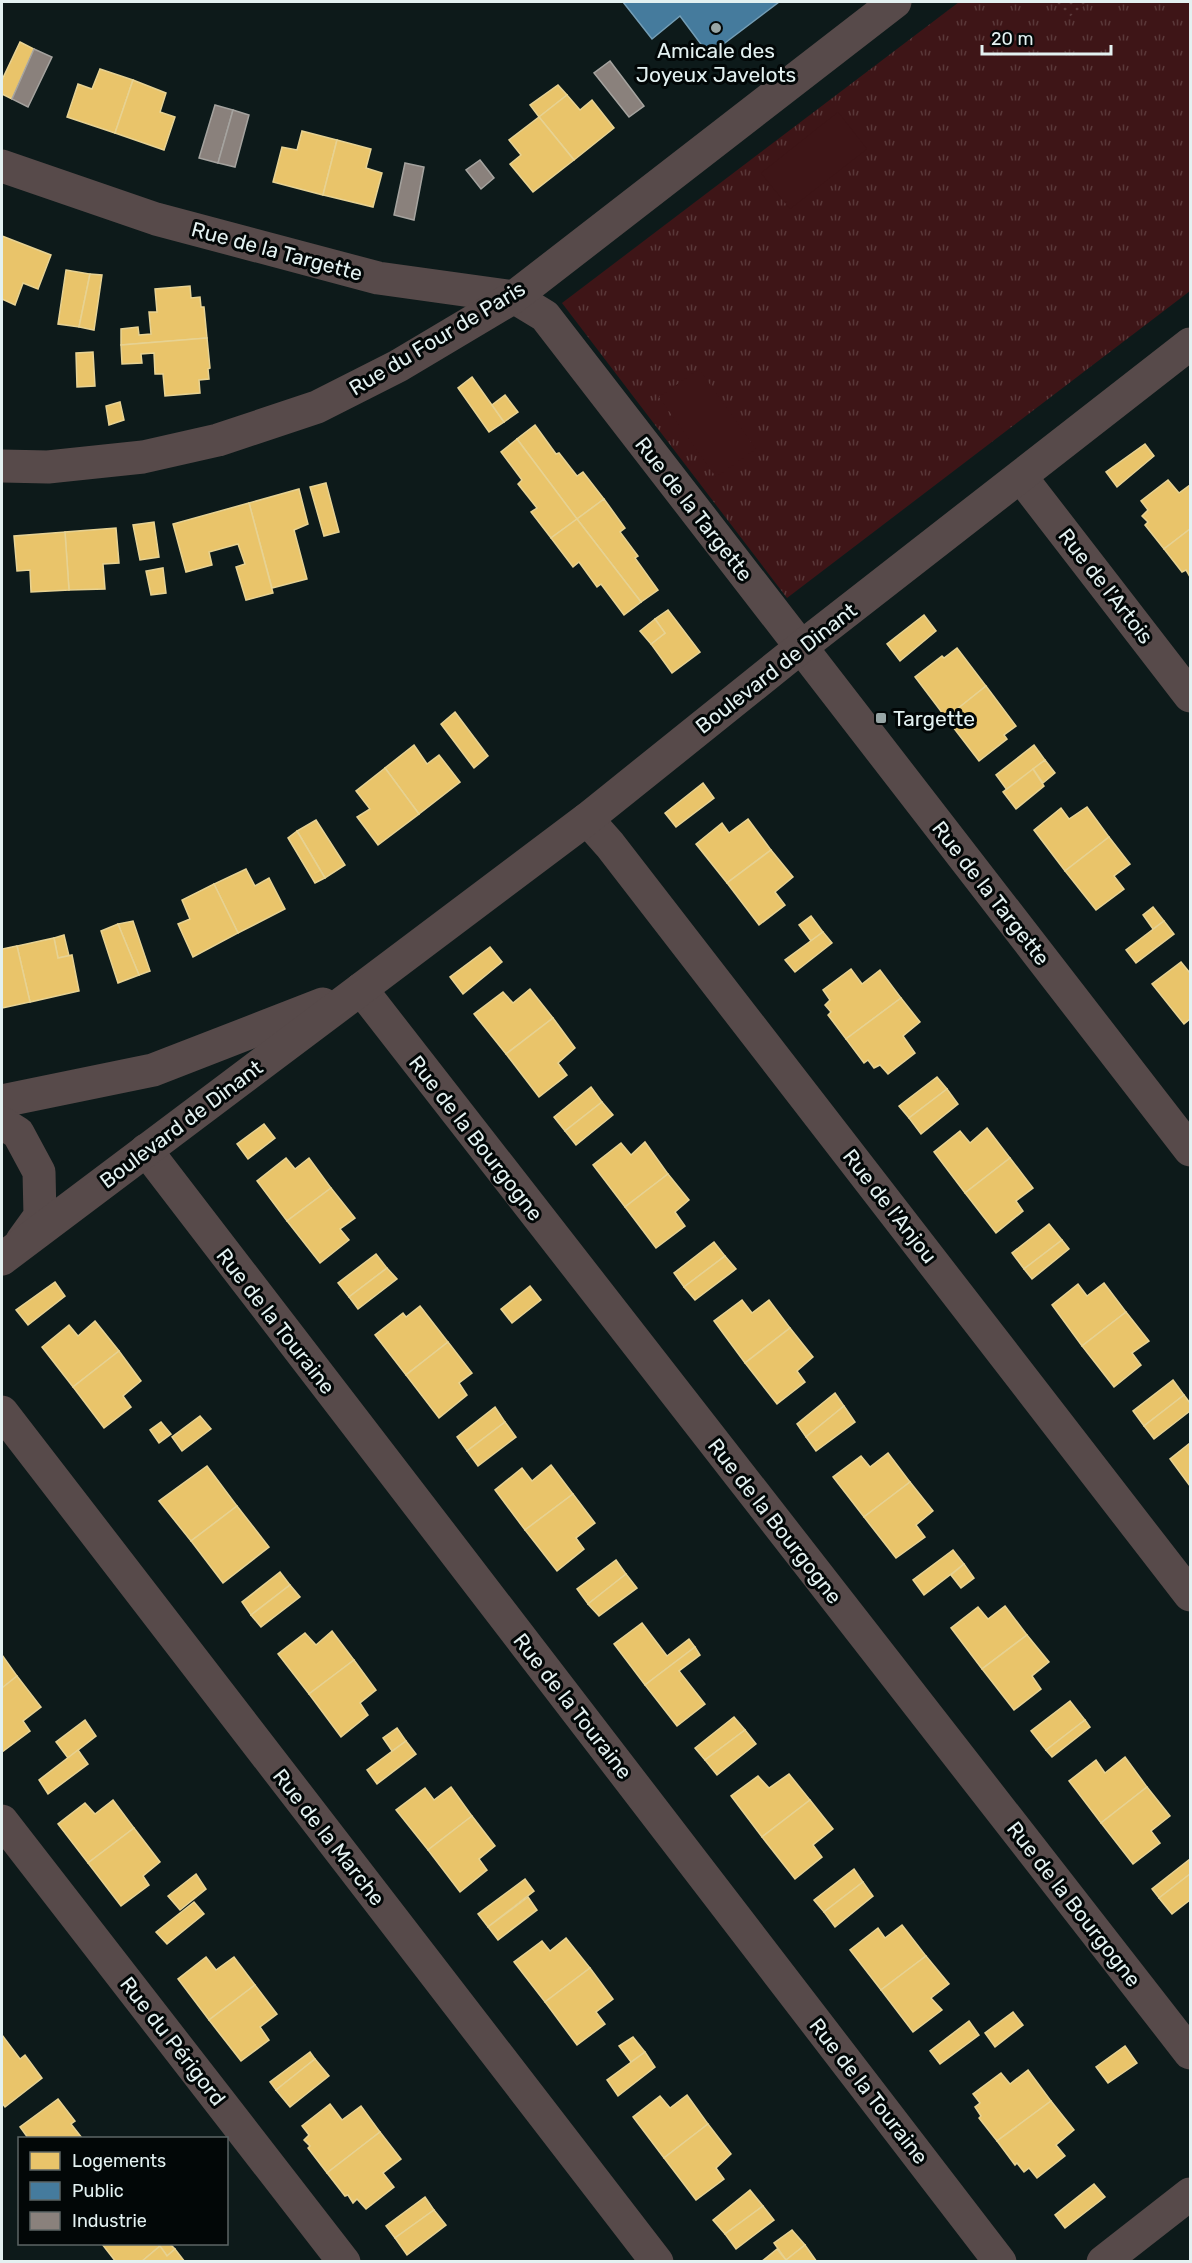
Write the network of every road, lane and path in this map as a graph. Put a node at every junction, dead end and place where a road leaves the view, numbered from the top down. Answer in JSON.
{"nodes":[{"id":1,"x":895,"y":2,"type":"edge"},
{"id":2,"x":2,"y":166,"type":"edge"},
{"id":3,"x":514,"y":297,"type":"junction"},
{"id":4,"x":1191,"y":344,"type":"edge"},
{"id":5,"x":2,"y":466,"type":"edge"},
{"id":6,"x":1021,"y":477,"type":"junction"},
{"id":7,"x":800,"y":648,"type":"junction"},
{"id":8,"x":1191,"y":696,"type":"edge"},
{"id":9,"x":587,"y":819,"type":"junction"},
{"id":10,"x":361,"y":989,"type":"junction"},
{"id":11,"x":2,"y":1101,"type":"edge"},
{"id":12,"x":2,"y":1123,"type":"edge"},
{"id":13,"x":146,"y":1150,"type":"junction"},
{"id":14,"x":1191,"y":1150,"type":"edge"},
{"id":15,"x":9,"y":1253,"type":"edge"},
{"id":16,"x":2,"y":1412,"type":"edge"},
{"id":17,"x":1191,"y":1595,"type":"edge"},
{"id":18,"x":2,"y":1821,"type":"edge"},
{"id":19,"x":1191,"y":2053,"type":"edge"},
{"id":20,"x":1191,"y":2194,"type":"edge"},
{"id":21,"x":344,"y":2262,"type":"edge"},
{"id":22,"x":657,"y":2262,"type":"edge"},
{"id":23,"x":1000,"y":2262,"type":"edge"},
{"id":24,"x":1103,"y":2262,"type":"edge"}],
"edges":[{"from":1,"to":3,"type":"street","name":"Rue du Four de Paris"},
{"from":2,"to":3,"type":"street","name":"Rue de la Targette"},
{"from":3,"to":5,"type":"street","name":"Rue du Four de Paris"},
{"from":3,"to":7,"type":"street","name":"Rue de la Targette"},
{"from":4,"to":6,"type":"street","name":"Boulevard de Dinant"},
{"from":6,"to":7,"type":"street","name":"Boulevard de Dinant"},
{"from":6,"to":8,"type":"street","name":"Rue de l'Artois"},
{"from":7,"to":9,"type":"street","name":"Boulevard de Dinant"},
{"from":7,"to":14,"type":"street","name":"Rue de la Targette"},
{"from":9,"to":10,"type":"street","name":"Boulevard de Dinant"},
{"from":9,"to":17,"type":"street","name":"Rue de l'Anjou"},
{"from":10,"to":11,"type":"street","name":"Boulevard de Dinant"},
{"from":10,"to":13,"type":"street","name":"Boulevard de Dinant"},
{"from":10,"to":19,"type":"street","name":"Rue de la Bourgogne"},
{"from":12,"to":15,"type":"street"},
{"from":13,"to":15,"type":"street","name":"Boulevard de Dinant"},
{"from":13,"to":23,"type":"street","name":"Rue de la Touraine"},
{"from":16,"to":22,"type":"street","name":"Rue de la Marche"},
{"from":18,"to":21,"type":"street","name":"Rue du Périgord"},
{"from":20,"to":24,"type":"street"}]}
